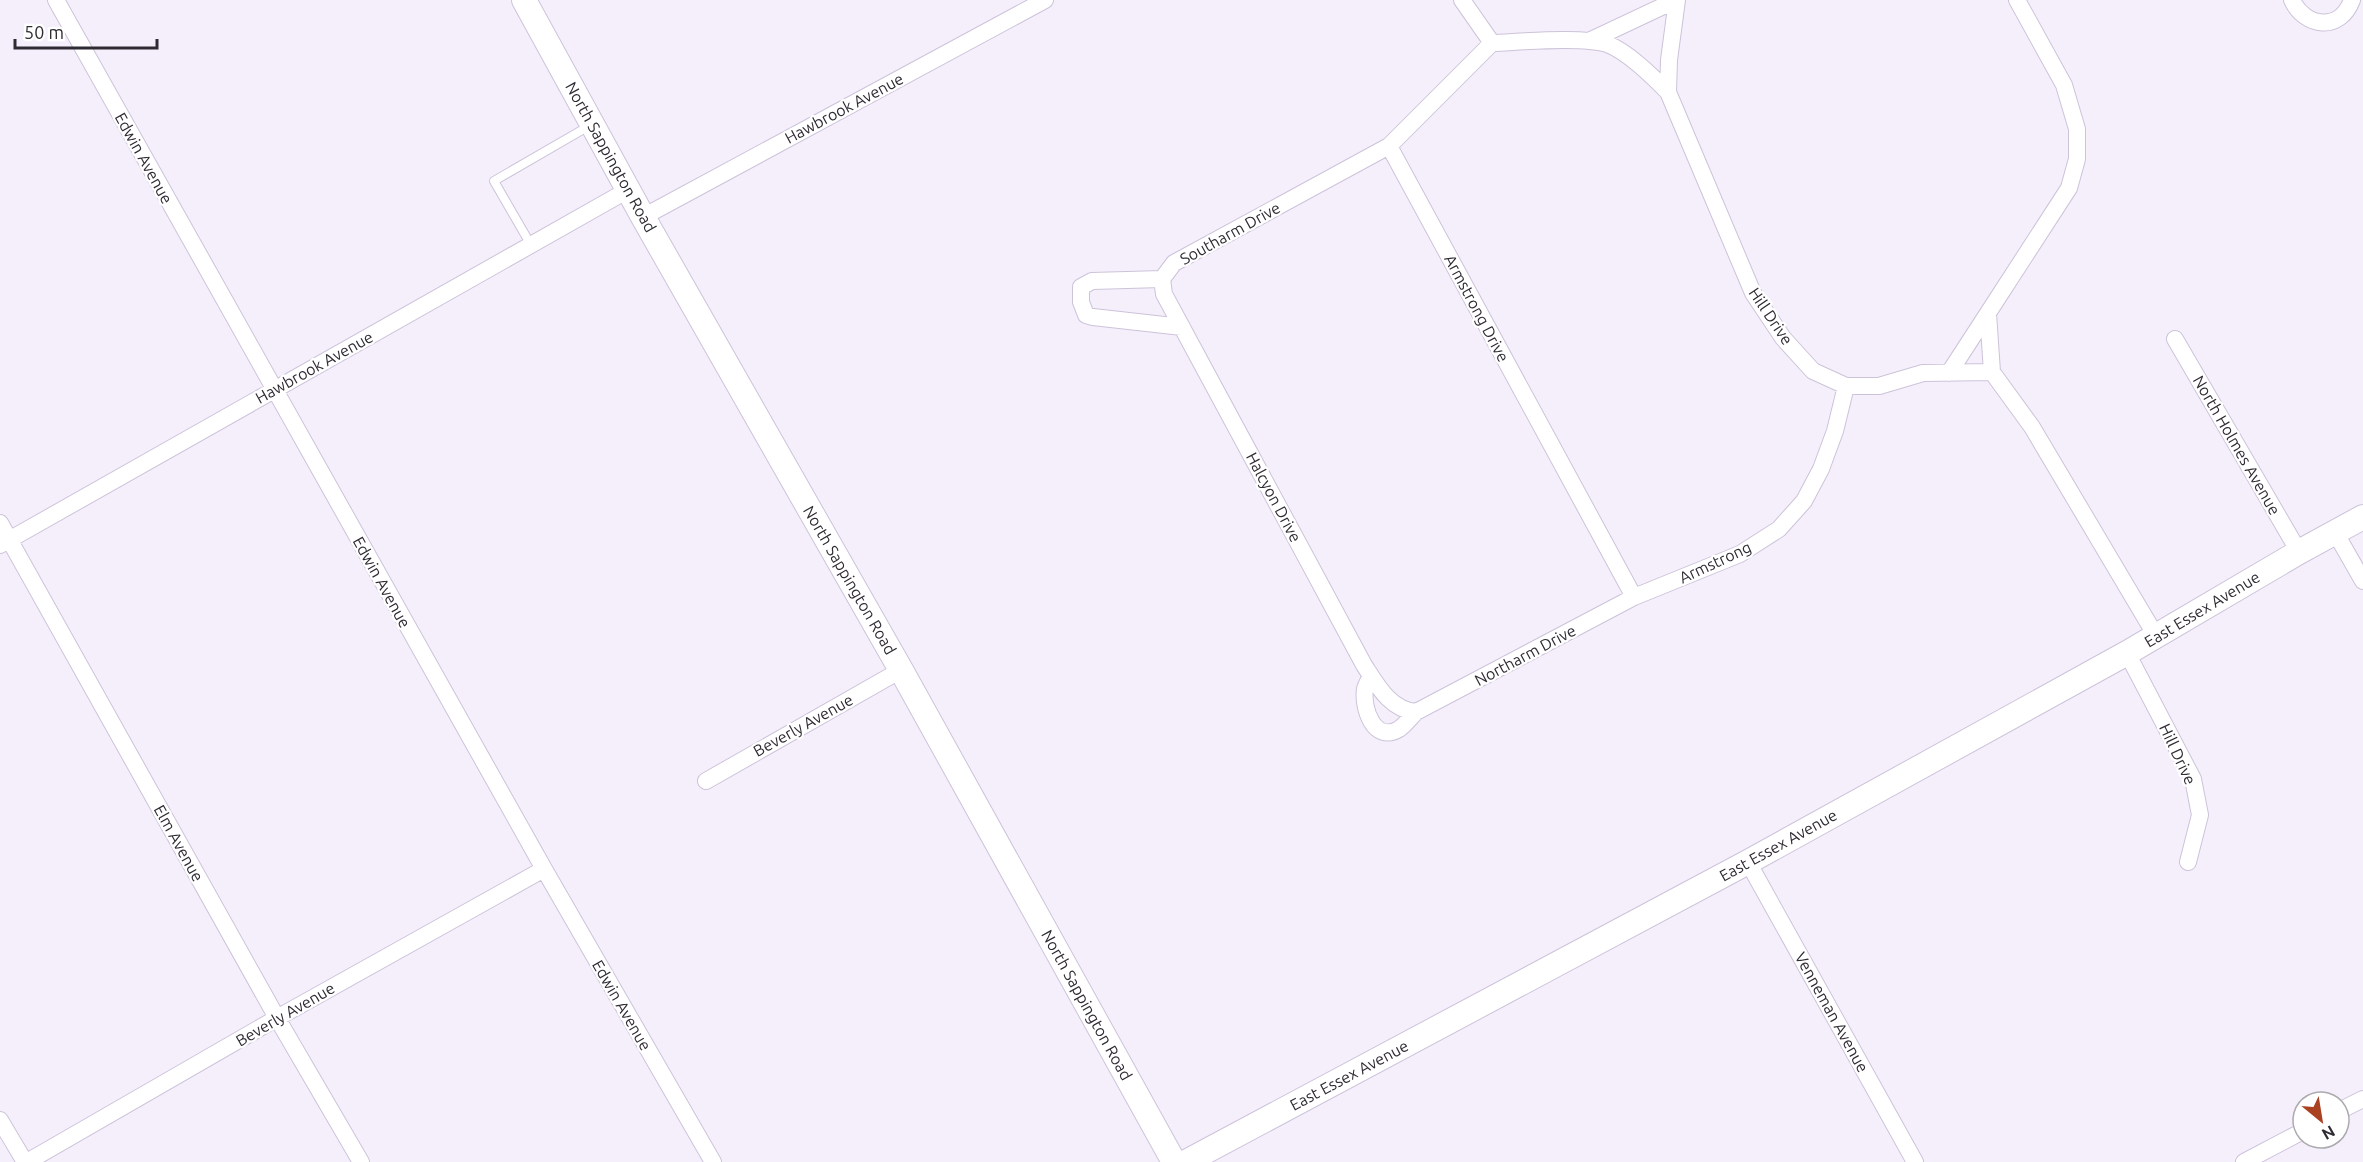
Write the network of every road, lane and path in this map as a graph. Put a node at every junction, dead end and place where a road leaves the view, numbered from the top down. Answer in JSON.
{"nodes":[{"id":1,"x":56,"y":0,"type":"edge"},
{"id":2,"x":524,"y":0,"type":"edge"},
{"id":3,"x":1045,"y":0,"type":"edge"},
{"id":4,"x":1462,"y":0,"type":"edge"},
{"id":5,"x":1676,"y":0,"type":"edge"},
{"id":6,"x":2017,"y":0,"type":"edge"},
{"id":7,"x":2292,"y":0,"type":"edge"},
{"id":8,"x":2352,"y":0,"type":"edge"},
{"id":9,"x":1589,"y":41,"type":"junction"},
{"id":10,"x":1492,"y":43,"type":"junction"},
{"id":11,"x":1668,"y":92,"type":"junction"},
{"id":12,"x":592,"y":124,"type":"junction"},
{"id":13,"x":1389,"y":146,"type":"junction"},
{"id":14,"x":628,"y":190,"type":"junction"},
{"id":15,"x":643,"y":217,"type":"junction"},
{"id":16,"x":531,"y":245,"type":"junction"},
{"id":17,"x":1162,"y":279,"type":"junction"},
{"id":18,"x":1988,"y":313,"type":"junction"},
{"id":19,"x":1182,"y":327,"type":"junction"},
{"id":20,"x":2175,"y":339,"type":"dead end"},
{"id":21,"x":1992,"y":372,"type":"junction"},
{"id":22,"x":1948,"y":373,"type":"junction"},
{"id":23,"x":1846,"y":386,"type":"junction"},
{"id":24,"x":274,"y":389,"type":"junction"},
{"id":25,"x":2363,"y":517,"type":"edge"},
{"id":26,"x":0,"y":523,"type":"edge"},
{"id":27,"x":2335,"y":532,"type":"junction"},
{"id":28,"x":5,"y":542,"type":"edge"},
{"id":29,"x":2299,"y":552,"type":"junction"},
{"id":30,"x":2363,"y":581,"type":"edge"},
{"id":31,"x":1634,"y":597,"type":"junction"},
{"id":32,"x":2156,"y":636,"type":"junction"},
{"id":33,"x":2127,"y":653,"type":"junction"},
{"id":34,"x":901,"y":670,"type":"junction"},
{"id":35,"x":1371,"y":676,"type":"junction"},
{"id":36,"x":1416,"y":712,"type":"junction"},
{"id":37,"x":706,"y":781,"type":"dead end"},
{"id":38,"x":1748,"y":862,"type":"junction"},
{"id":39,"x":2188,"y":862,"type":"dead end"},
{"id":40,"x":544,"y":869,"type":"junction"},
{"id":41,"x":277,"y":1018,"type":"junction"},
{"id":42,"x":0,"y":1120,"type":"edge"},
{"id":43,"x":2291,"y":1137,"type":"edge"},
{"id":44,"x":26,"y":1162,"type":"edge"},
{"id":45,"x":361,"y":1162,"type":"edge"},
{"id":46,"x":713,"y":1162,"type":"edge"},
{"id":47,"x":1174,"y":1162,"type":"edge"},
{"id":48,"x":1186,"y":1162,"type":"edge"},
{"id":49,"x":1915,"y":1162,"type":"edge"},
{"id":50,"x":2244,"y":1162,"type":"edge"}],
"edges":[{"from":1,"to":24,"type":"street","name":"Edwin Avenue"},
{"from":2,"to":12,"type":"street","name":"North Sappington Road"},
{"from":3,"to":15,"type":"street","name":"Hawbrook Avenue"},
{"from":4,"to":10,"type":"street"},
{"from":5,"to":9,"type":"street","name":"Hill Drive"},
{"from":5,"to":11,"type":"street","name":"Hill Drive"},
{"from":6,"to":18,"type":"street"},
{"from":7,"to":8,"type":"street"},
{"from":9,"to":10,"type":"street","name":"Hill Drive"},
{"from":9,"to":11,"type":"street","name":"Hill Drive"},
{"from":10,"to":13,"type":"street"},
{"from":11,"to":23,"type":"street","name":"Hill Drive"},
{"from":12,"to":14,"type":"street","name":"North Sappington Road"},
{"from":12,"to":16,"type":"lane"},
{"from":13,"to":17,"type":"street","name":"Southarm Drive"},
{"from":13,"to":31,"type":"street","name":"Armstrong Drive"},
{"from":14,"to":15,"type":"street","name":"North Sappington Road"},
{"from":14,"to":16,"type":"street","name":"Hawbrook Avenue"},
{"from":15,"to":34,"type":"street","name":"North Sappington Road"},
{"from":16,"to":24,"type":"street","name":"Hawbrook Avenue"},
{"from":17,"to":19,"type":"street","name":"Halcyon Drive"},
{"from":17,"to":19,"type":"street"},
{"from":18,"to":21,"type":"street"},
{"from":18,"to":22,"type":"street"},
{"from":19,"to":35,"type":"street","name":"Halcyon Drive"},
{"from":20,"to":29,"type":"street","name":"North Holmes Avenue"},
{"from":21,"to":22,"type":"street","name":"Hill Drive"},
{"from":21,"to":32,"type":"street"},
{"from":22,"to":23,"type":"street","name":"Hill Drive"},
{"from":23,"to":31,"type":"street","name":"Armstrong"},
{"from":24,"to":28,"type":"street","name":"Hawbrook Avenue"},
{"from":24,"to":40,"type":"street","name":"Edwin Avenue"},
{"from":25,"to":27,"type":"street","name":"East Essex Avenue"},
{"from":26,"to":28,"type":"street","name":"Elm Avenue"},
{"from":27,"to":29,"type":"street","name":"East Essex Avenue"},
{"from":27,"to":30,"type":"street"},
{"from":28,"to":41,"type":"street","name":"Elm Avenue"},
{"from":29,"to":32,"type":"street","name":"East Essex Avenue"},
{"from":31,"to":36,"type":"street","name":"Northarm Drive"},
{"from":32,"to":33,"type":"street","name":"East Essex Avenue"},
{"from":33,"to":38,"type":"street","name":"East Essex Avenue"},
{"from":33,"to":39,"type":"street","name":"Hill Drive"},
{"from":34,"to":37,"type":"street","name":"Beverly Avenue"},
{"from":34,"to":47,"type":"street","name":"North Sappington Road"},
{"from":35,"to":36,"type":"street","name":"Halcyon Drive"},
{"from":35,"to":36,"type":"street","name":"Northarm Drive"},
{"from":38,"to":48,"type":"street","name":"East Essex Avenue"},
{"from":38,"to":49,"type":"street","name":"Venneman Avenue"},
{"from":40,"to":41,"type":"street","name":"Beverly Avenue"},
{"from":40,"to":46,"type":"street","name":"Edwin Avenue"},
{"from":41,"to":44,"type":"street","name":"Beverly Avenue"},
{"from":41,"to":45,"type":"street","name":"Elm Avenue"},
{"from":42,"to":44,"type":"street"},
{"from":43,"to":50,"type":"street"}]}
